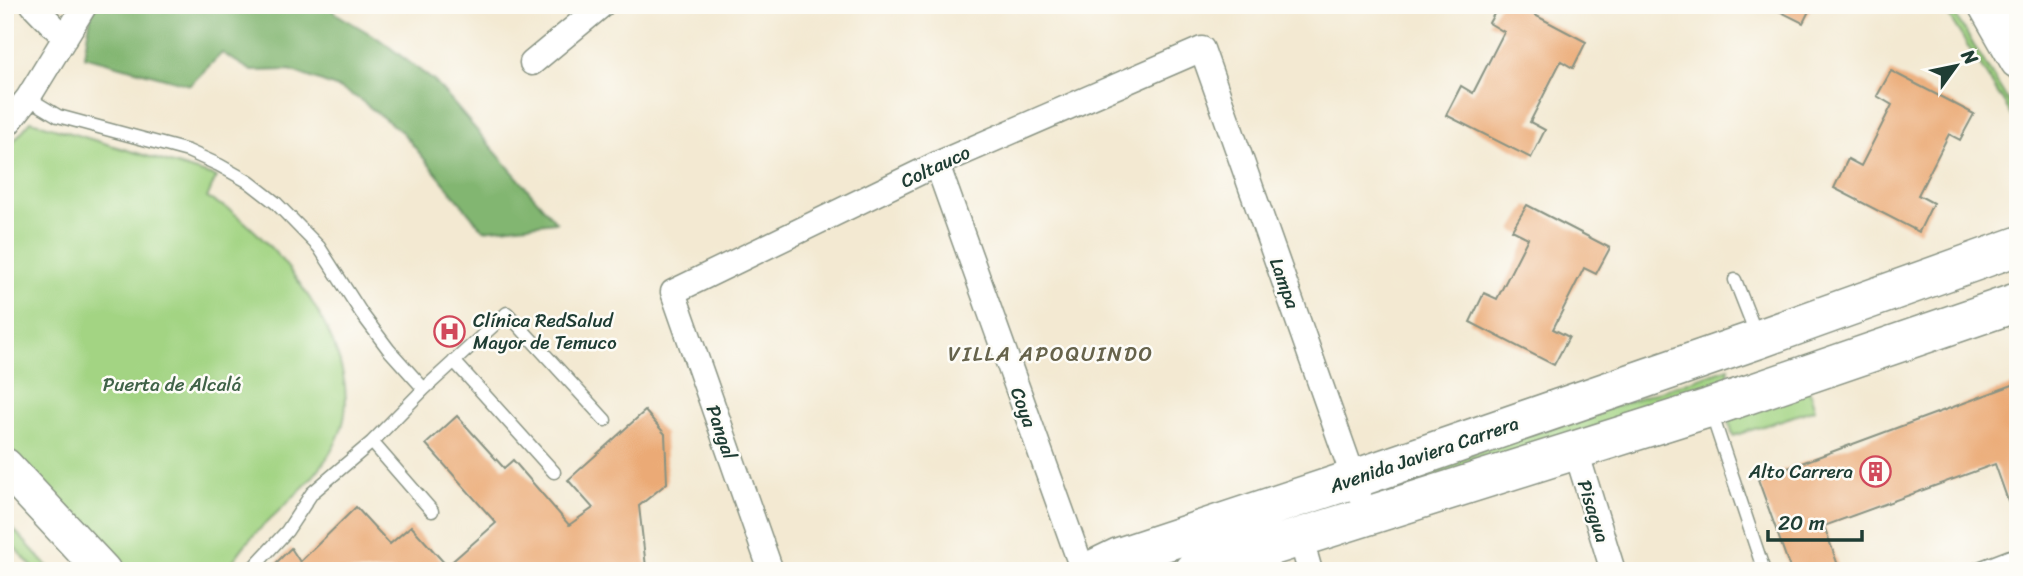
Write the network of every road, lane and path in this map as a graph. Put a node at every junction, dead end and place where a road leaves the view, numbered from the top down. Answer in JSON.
{"nodes":[{"id":1,"x":33,"y":5,"type":"edge"},
{"id":2,"x":85,"y":5,"type":"edge"},
{"id":3,"x":602,"y":5,"type":"edge"},
{"id":4,"x":1986,"y":5,"type":"edge"},
{"id":5,"x":65,"y":38,"type":"junction"},
{"id":6,"x":1202,"y":49,"type":"joint"},
{"id":7,"x":2018,"y":61,"type":"edge"},
{"id":8,"x":532,"y":62,"type":"dead end"},
{"id":9,"x":28,"y":98,"type":"junction"},
{"id":10,"x":5,"y":127,"type":"edge"},
{"id":11,"x":937,"y":164,"type":"junction"},
{"id":12,"x":2018,"y":246,"type":"edge"},
{"id":13,"x":1735,"y":280,"type":"dead end"},
{"id":14,"x":673,"y":292,"type":"joint"},
{"id":15,"x":2018,"y":302,"type":"edge"},
{"id":16,"x":1759,"y":339,"type":"junction"},
{"id":17,"x":454,"y":362,"type":"junction"},
{"id":18,"x":1776,"y":385,"type":"junction"},
{"id":19,"x":424,"y":389,"type":"junction"},
{"id":20,"x":1709,"y":408,"type":"junction"},
{"id":21,"x":606,"y":420,"type":"dead end"},
{"id":22,"x":372,"y":442,"type":"junction"},
{"id":23,"x":1576,"y":451,"type":"junction"},
{"id":24,"x":5,"y":466,"type":"edge"},
{"id":25,"x":554,"y":472,"type":"dead end"},
{"id":26,"x":1354,"y":479,"type":"junction"},
{"id":27,"x":432,"y":511,"type":"dead end"},
{"id":28,"x":1367,"y":517,"type":"junction"},
{"id":29,"x":1305,"y":554,"type":"edge"},
{"id":30,"x":2010,"y":556,"type":"dead end"},
{"id":31,"x":103,"y":571,"type":"edge"},
{"id":32,"x":250,"y":571,"type":"edge"},
{"id":33,"x":771,"y":571,"type":"edge"},
{"id":34,"x":1083,"y":571,"type":"edge"},
{"id":35,"x":1090,"y":571,"type":"edge"},
{"id":36,"x":1193,"y":571,"type":"edge"},
{"id":37,"x":1613,"y":571,"type":"edge"},
{"id":38,"x":1763,"y":571,"type":"edge"},
{"id":39,"x":1971,"y":571,"type":"edge"}],
"edges":[{"from":1,"to":5,"type":"street"},
{"from":2,"to":5,"type":"street"},
{"from":3,"to":8,"type":"street"},
{"from":4,"to":7,"type":"street"},
{"from":5,"to":9,"type":"street"},
{"from":6,"to":11,"type":"street","name":"Coltauco"},
{"from":6,"to":26,"type":"street","name":"Lampa"},
{"from":9,"to":10,"type":"street"},
{"from":9,"to":19,"type":"lane"},
{"from":11,"to":14,"type":"street","name":"Coltauco"},
{"from":11,"to":34,"type":"street","name":"Coya"},
{"from":12,"to":16,"type":"main road","name":"Avenida Javiera Carrera"},
{"from":13,"to":16,"type":"lane"},
{"from":14,"to":33,"type":"street","name":"Pangal"},
{"from":15,"to":18,"type":"main road","name":"Avenida Javiera Carrera"},
{"from":16,"to":18,"type":"main road"},
{"from":16,"to":26,"type":"main road","name":"Avenida Javiera Carrera"},
{"from":17,"to":19,"type":"lane"},
{"from":17,"to":21,"type":"lane"},
{"from":17,"to":25,"type":"lane"},
{"from":18,"to":20,"type":"main road","name":"Avenida Javiera Carrera"},
{"from":19,"to":22,"type":"lane"},
{"from":20,"to":23,"type":"main road","name":"Avenida Javiera Carrera"},
{"from":20,"to":38,"type":"lane"},
{"from":22,"to":27,"type":"lane"},
{"from":22,"to":32,"type":"lane"},
{"from":23,"to":28,"type":"main road","name":"Avenida Javiera Carrera"},
{"from":23,"to":37,"type":"street","name":"Pisagua"},
{"from":24,"to":31,"type":"street"},
{"from":26,"to":28,"type":"street","name":"Lampa"},
{"from":26,"to":35,"type":"main road","name":"Avenida Javiera Carrera"},
{"from":28,"to":29,"type":"main road","name":"Avenida Javiera Carrera"},
{"from":29,"to":36,"type":"main road","name":"Avenida Javiera Carrera"},
{"from":30,"to":39,"type":"lane"}]}
